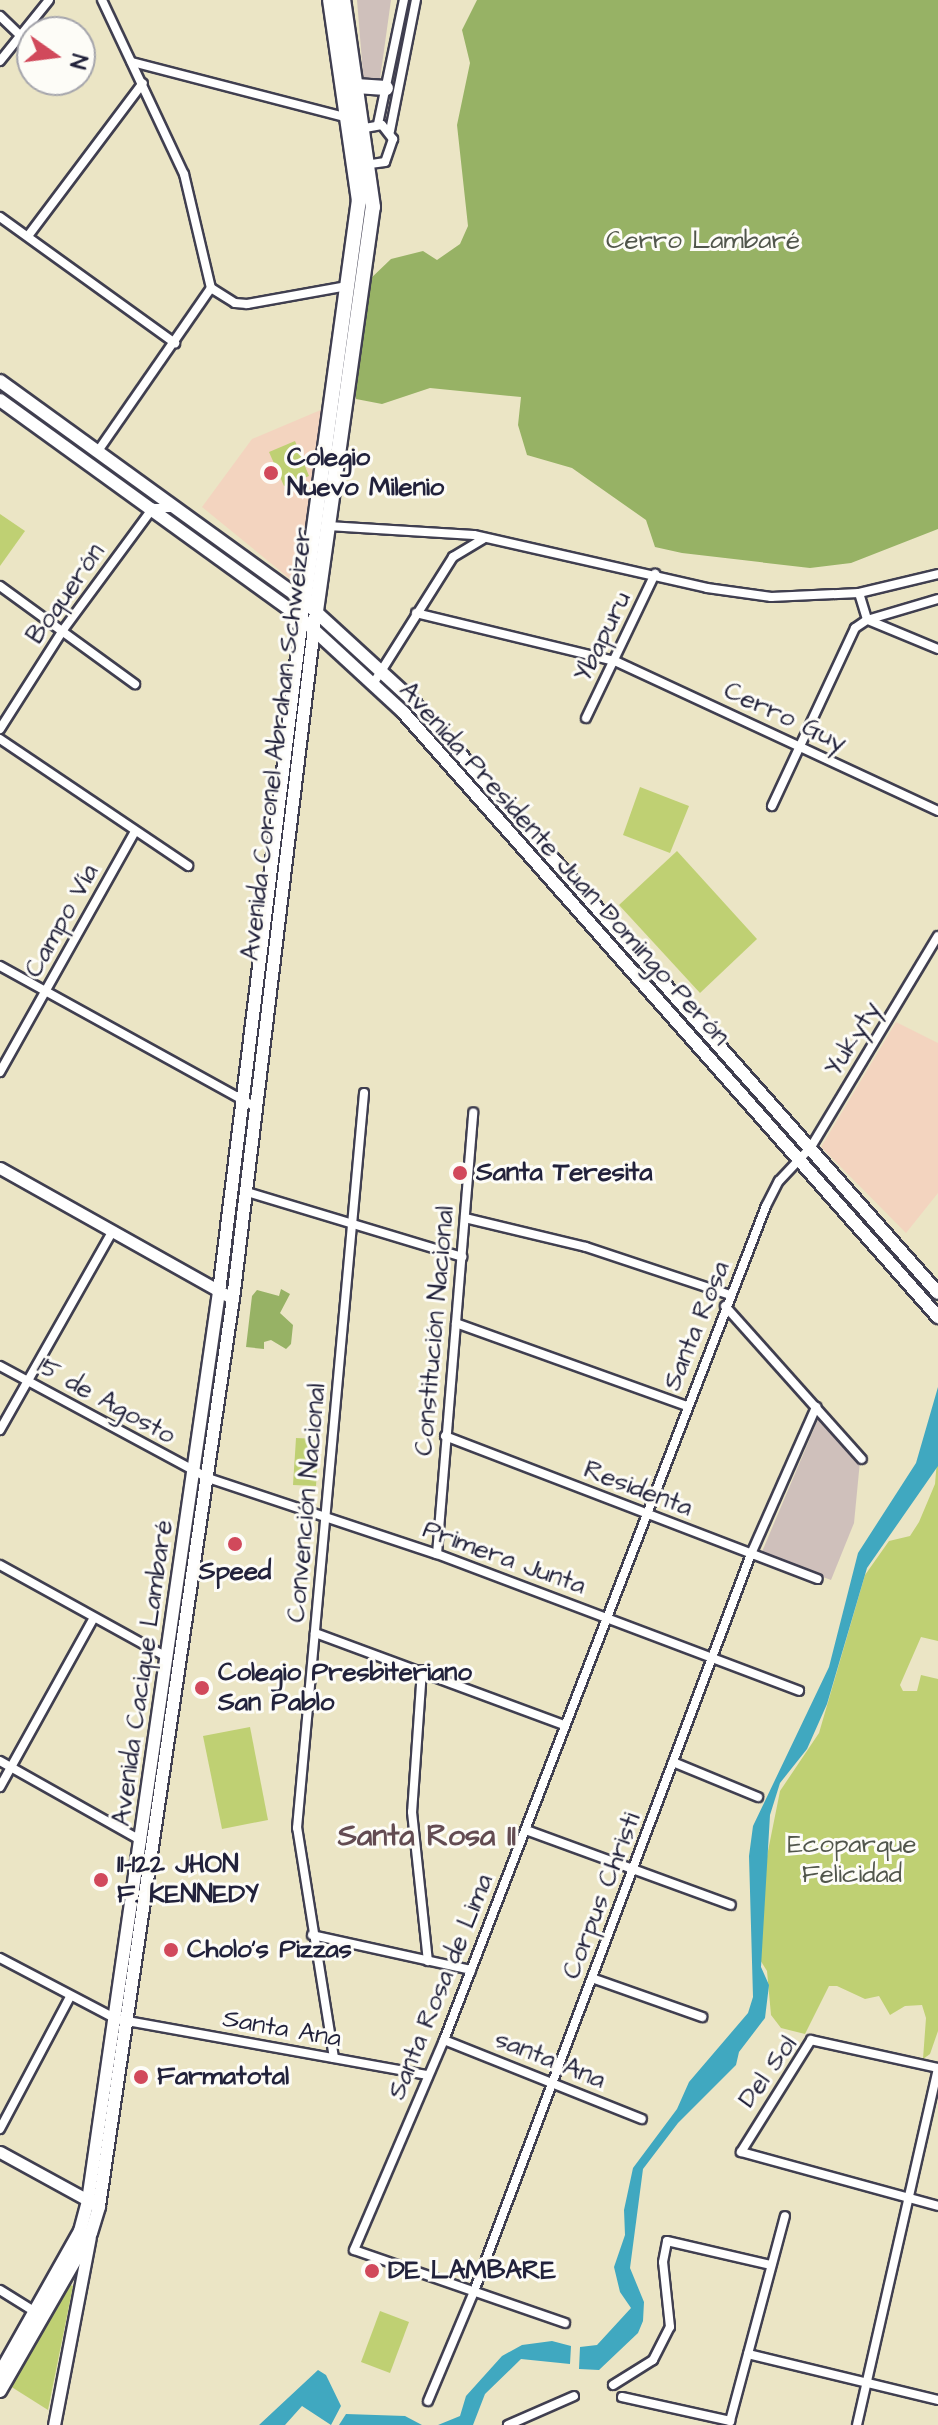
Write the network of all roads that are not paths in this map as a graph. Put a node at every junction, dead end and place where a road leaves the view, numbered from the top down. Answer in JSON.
{"nodes":[{"id":1,"x":49,"y":0,"type":"edge"},
{"id":2,"x":102,"y":0,"type":"edge"},
{"id":3,"x":330,"y":0,"type":"edge"},
{"id":4,"x":343,"y":0,"type":"edge"},
{"id":5,"x":404,"y":0,"type":"edge"},
{"id":6,"x":416,"y":0,"type":"edge"},
{"id":7,"x":0,"y":16,"type":"edge"},
{"id":8,"x":36,"y":16,"type":"edge"},
{"id":9,"x":16,"y":31,"type":"edge"},
{"id":10,"x":16,"y":40,"type":"edge"},
{"id":11,"x":337,"y":51,"type":"junction"},
{"id":12,"x":0,"y":61,"type":"edge"},
{"id":13,"x":132,"y":62,"type":"junction"},
{"id":14,"x":143,"y":83,"type":"junction"},
{"id":15,"x":356,"y":86,"type":"junction"},
{"id":16,"x":386,"y":88,"type":"junction"},
{"id":17,"x":348,"y":118,"type":"junction"},
{"id":18,"x":371,"y":126,"type":"junction"},
{"id":19,"x":390,"y":131,"type":"junction"},
{"id":20,"x":360,"y":146,"type":"junction"},
{"id":21,"x":370,"y":164,"type":"junction"},
{"id":22,"x":366,"y":204,"type":"junction"},
{"id":23,"x":0,"y":217,"type":"edge"},
{"id":24,"x":28,"y":236,"type":"junction"},
{"id":25,"x":347,"y":286,"type":"junction"},
{"id":26,"x":211,"y":288,"type":"junction"},
{"id":27,"x":175,"y":343,"type":"junction"},
{"id":28,"x":0,"y":381,"type":"edge"},
{"id":29,"x":0,"y":400,"type":"edge"},
{"id":30,"x":98,"y":451,"type":"junction"},
{"id":31,"x":153,"y":508,"type":"junction"},
{"id":32,"x":180,"y":510,"type":"junction"},
{"id":33,"x":328,"y":526,"type":"junction"},
{"id":34,"x":485,"y":539,"type":"junction"},
{"id":35,"x":655,"y":574,"type":"junction"},
{"id":36,"x":938,"y":574,"type":"edge"},
{"id":37,"x":0,"y":586,"type":"edge"},
{"id":38,"x":859,"y":593,"type":"junction"},
{"id":39,"x":938,"y":599,"type":"edge"},
{"id":40,"x":310,"y":606,"type":"junction"},
{"id":41,"x":416,"y":613,"type":"junction"},
{"id":42,"x":302,"y":619,"type":"junction"},
{"id":43,"x":867,"y":620,"type":"junction"},
{"id":44,"x":63,"y":630,"type":"junction"},
{"id":45,"x":315,"y":630,"type":"junction"},
{"id":46,"x":938,"y":649,"type":"edge"},
{"id":47,"x":338,"y":654,"type":"junction"},
{"id":48,"x":615,"y":661,"type":"junction"},
{"id":49,"x":380,"y":670,"type":"junction"},
{"id":50,"x":309,"y":675,"type":"junction"},
{"id":51,"x":135,"y":684,"type":"dead end"},
{"id":52,"x":373,"y":684,"type":"junction"},
{"id":53,"x":586,"y":718,"type":"dead end"},
{"id":54,"x":0,"y":729,"type":"edge"},
{"id":55,"x":0,"y":739,"type":"edge"},
{"id":56,"x":802,"y":745,"type":"junction"},
{"id":57,"x":478,"y":773,"type":"junction"},
{"id":58,"x":465,"y":781,"type":"junction"},
{"id":59,"x":772,"y":806,"type":"dead end"},
{"id":60,"x":938,"y":811,"type":"edge"},
{"id":61,"x":135,"y":831,"type":"junction"},
{"id":62,"x":188,"y":866,"type":"dead end"},
{"id":63,"x":938,"y":936,"type":"edge"},
{"id":64,"x":0,"y":966,"type":"edge"},
{"id":65,"x":45,"y":991,"type":"junction"},
{"id":66,"x":0,"y":1072,"type":"edge"},
{"id":67,"x":364,"y":1093,"type":"dead end"},
{"id":68,"x":244,"y":1101,"type":"junction"},
{"id":69,"x":257,"y":1108,"type":"junction"},
{"id":70,"x":473,"y":1112,"type":"dead end"},
{"id":71,"x":811,"y":1147,"type":"junction"},
{"id":72,"x":798,"y":1160,"type":"junction"},
{"id":73,"x":0,"y":1168,"type":"edge"},
{"id":74,"x":247,"y":1192,"type":"junction"},
{"id":75,"x":465,"y":1218,"type":"junction"},
{"id":76,"x":353,"y":1226,"type":"junction"},
{"id":77,"x":112,"y":1232,"type":"junction"},
{"id":78,"x":462,"y":1257,"type":"junction"},
{"id":79,"x":219,"y":1292,"type":"junction"},
{"id":80,"x":938,"y":1293,"type":"edge"},
{"id":81,"x":730,"y":1295,"type":"junction"},
{"id":82,"x":233,"y":1299,"type":"junction"},
{"id":83,"x":725,"y":1306,"type":"junction"},
{"id":84,"x":938,"y":1317,"type":"edge"},
{"id":85,"x":456,"y":1323,"type":"junction"},
{"id":86,"x":0,"y":1366,"type":"edge"},
{"id":87,"x":27,"y":1381,"type":"junction"},
{"id":88,"x":686,"y":1406,"type":"junction"},
{"id":89,"x":816,"y":1407,"type":"junction"},
{"id":90,"x":0,"y":1430,"type":"edge"},
{"id":91,"x":445,"y":1436,"type":"junction"},
{"id":92,"x":862,"y":1459,"type":"dead end"},
{"id":93,"x":192,"y":1472,"type":"junction"},
{"id":94,"x":208,"y":1478,"type":"junction"},
{"id":95,"x":644,"y":1512,"type":"junction"},
{"id":96,"x":323,"y":1514,"type":"junction"},
{"id":97,"x":437,"y":1554,"type":"junction"},
{"id":98,"x":751,"y":1554,"type":"junction"},
{"id":99,"x":0,"y":1565,"type":"edge"},
{"id":100,"x":817,"y":1579,"type":"dead end"},
{"id":101,"x":607,"y":1618,"type":"junction"},
{"id":102,"x":93,"y":1619,"type":"junction"},
{"id":103,"x":315,"y":1633,"type":"junction"},
{"id":104,"x":166,"y":1657,"type":"junction"},
{"id":105,"x":711,"y":1660,"type":"junction"},
{"id":106,"x":182,"y":1664,"type":"junction"},
{"id":107,"x":422,"y":1670,"type":"junction"},
{"id":108,"x":799,"y":1691,"type":"dead end"},
{"id":109,"x":564,"y":1725,"type":"junction"},
{"id":110,"x":0,"y":1761,"type":"edge"},
{"id":111,"x":673,"y":1762,"type":"junction"},
{"id":112,"x":11,"y":1767,"type":"junction"},
{"id":113,"x":0,"y":1787,"type":"edge"},
{"id":114,"x":758,"y":1797,"type":"dead end"},
{"id":115,"x":526,"y":1830,"type":"junction"},
{"id":116,"x":148,"y":1844,"type":"junction"},
{"id":117,"x":634,"y":1869,"type":"junction"},
{"id":118,"x":731,"y":1905,"type":"dead end"},
{"id":119,"x":312,"y":1935,"type":"junction"},
{"id":120,"x":0,"y":1958,"type":"edge"},
{"id":121,"x":428,"y":1961,"type":"junction"},
{"id":122,"x":471,"y":1970,"type":"junction"},
{"id":123,"x":592,"y":1978,"type":"junction"},
{"id":124,"x":70,"y":1997,"type":"junction"},
{"id":125,"x":702,"y":2017,"type":"dead end"},
{"id":126,"x":122,"y":2021,"type":"junction"},
{"id":127,"x":444,"y":2040,"type":"junction"},
{"id":128,"x":334,"y":2058,"type":"junction"},
{"id":129,"x":938,"y":2068,"type":"edge"},
{"id":130,"x":428,"y":2075,"type":"junction"},
{"id":131,"x":552,"y":2081,"type":"junction"},
{"id":132,"x":642,"y":2119,"type":"dead end"},
{"id":133,"x":0,"y":2129,"type":"edge"},
{"id":134,"x":0,"y":2152,"type":"edge"},
{"id":135,"x":908,"y":2199,"type":"junction"},
{"id":136,"x":94,"y":2204,"type":"junction"},
{"id":137,"x":938,"y":2206,"type":"edge"},
{"id":138,"x":785,"y":2216,"type":"dead end"},
{"id":139,"x":91,"y":2233,"type":"junction"},
{"id":140,"x":771,"y":2265,"type":"junction"},
{"id":141,"x":0,"y":2290,"type":"edge"},
{"id":142,"x":473,"y":2294,"type":"junction"},
{"id":143,"x":40,"y":2314,"type":"junction"},
{"id":144,"x":565,"y":2323,"type":"dead end"},
{"id":145,"x":748,"y":2354,"type":"junction"},
{"id":146,"x":0,"y":2373,"type":"edge"},
{"id":147,"x":866,"y":2383,"type":"junction"},
{"id":148,"x":613,"y":2385,"type":"dead end"},
{"id":149,"x":0,"y":2391,"type":"edge"},
{"id":150,"x":574,"y":2396,"type":"dead end"},
{"id":151,"x":622,"y":2397,"type":"dead end"},
{"id":152,"x":938,"y":2400,"type":"edge"},
{"id":153,"x":428,"y":2401,"type":"dead end"},
{"id":154,"x":54,"y":2425,"type":"edge"},
{"id":155,"x":508,"y":2425,"type":"edge"},
{"id":156,"x":857,"y":2425,"type":"edge"}],
"edges":[{"from":1,"to":8,"type":"street"},
{"from":2,"to":13,"type":"street"},
{"from":3,"to":11,"type":"highway"},
{"from":4,"to":15,"type":"highway"},
{"from":5,"to":16,"type":"street"},
{"from":6,"to":19,"type":"street"},
{"from":7,"to":9,"type":"street"},
{"from":10,"to":12,"type":"street"},
{"from":11,"to":17,"type":"highway"},
{"from":11,"to":20,"type":"highway"},
{"from":13,"to":14,"type":"street"},
{"from":13,"to":17,"type":"street"},
{"from":14,"to":24,"type":"street"},
{"from":14,"to":26,"type":"street"},
{"from":15,"to":16,"type":"highway"},
{"from":15,"to":18,"type":"highway"},
{"from":16,"to":18,"type":"street"},
{"from":17,"to":22,"type":"highway"},
{"from":18,"to":19,"type":"street"},
{"from":18,"to":20,"type":"highway"},
{"from":18,"to":21,"type":"highway"},
{"from":19,"to":21,"type":"street"},
{"from":20,"to":21,"type":"highway"},
{"from":20,"to":22,"type":"highway"},
{"from":21,"to":22,"type":"highway"},
{"from":22,"to":25,"type":"highway","name":"Avenida Coronel Abrahan Schweizer"},
{"from":22,"to":33,"type":"highway","name":"Avenida Coronel Abrahan Schweizer"},
{"from":23,"to":24,"type":"street"},
{"from":24,"to":27,"type":"street"},
{"from":25,"to":26,"type":"street"},
{"from":25,"to":40,"type":"highway","name":"Avenida Coronel Abrahan Schweizer"},
{"from":26,"to":27,"type":"street"},
{"from":27,"to":30,"type":"street"},
{"from":28,"to":30,"type":"main road","name":"Avenida Presidente Juan Domingo Perón"},
{"from":29,"to":31,"type":"main road","name":"Avenida Presidente Juan Domingo Perón"},
{"from":30,"to":32,"type":"main road","name":"Avenida Presidente Juan Domingo Perón"},
{"from":31,"to":32,"type":"street"},
{"from":31,"to":42,"type":"main road","name":"Avenida Presidente Juan Domingo Perón"},
{"from":31,"to":44,"type":"street","name":"Boquerón"},
{"from":32,"to":40,"type":"main road","name":"Avenida Presidente Juan Domingo Perón"},
{"from":33,"to":34,"type":"street"},
{"from":33,"to":40,"type":"highway","name":"Avenida Coronel Abrahan Schweizer"},
{"from":34,"to":35,"type":"street"},
{"from":34,"to":41,"type":"street"},
{"from":35,"to":38,"type":"street"},
{"from":35,"to":48,"type":"street","name":"Ybapuru"},
{"from":36,"to":38,"type":"street"},
{"from":37,"to":44,"type":"street"},
{"from":38,"to":43,"type":"street"},
{"from":39,"to":43,"type":"street"},
{"from":40,"to":42,"type":"main road","name":"Avenida Coronel Abrahan Schweizer"},
{"from":40,"to":45,"type":"main road","name":"Avenida Coronel Abrahan Schweizer"},
{"from":40,"to":49,"type":"main road","name":"Avenida Presidente Juan Domingo Perón"},
{"from":41,"to":48,"type":"street","name":"Cerro Guy"},
{"from":41,"to":49,"type":"street"},
{"from":42,"to":45,"type":"main road","name":"Avenida Presidente Juan Domingo Perón"},
{"from":42,"to":68,"type":"main road","name":"Avenida Coronel Abrahan Schweizer"},
{"from":43,"to":46,"type":"street"},
{"from":43,"to":56,"type":"street"},
{"from":44,"to":51,"type":"street"},
{"from":44,"to":54,"type":"street","name":"Boquerón"},
{"from":45,"to":47,"type":"main road","name":"Avenida Presidente Juan Domingo Perón"},
{"from":45,"to":50,"type":"main road","name":"Avenida Coronel Abrahan Schweizer"},
{"from":47,"to":50,"type":"main road"},
{"from":47,"to":52,"type":"main road","name":"Avenida Presidente Juan Domingo Perón"},
{"from":48,"to":53,"type":"street","name":"Ybapuru"},
{"from":48,"to":56,"type":"street","name":"Cerro Guy"},
{"from":49,"to":52,"type":"street"},
{"from":49,"to":57,"type":"main road","name":"Avenida Presidente Juan Domingo Perón"},
{"from":50,"to":69,"type":"main road","name":"Avenida Coronel Abrahan Schweizer"},
{"from":52,"to":58,"type":"main road","name":"Avenida Presidente Juan Domingo Perón"},
{"from":55,"to":61,"type":"street"},
{"from":56,"to":59,"type":"street"},
{"from":56,"to":60,"type":"street","name":"Cerro Guy"},
{"from":57,"to":58,"type":"main road"},
{"from":57,"to":71,"type":"main road","name":"Avenida Presidente Juan Domingo Perón"},
{"from":58,"to":72,"type":"main road","name":"Avenida Presidente Juan Domingo Perón"},
{"from":61,"to":62,"type":"street"},
{"from":61,"to":65,"type":"street","name":"Campo Vía"},
{"from":63,"to":71,"type":"street","name":"Yukyty"},
{"from":64,"to":65,"type":"street"},
{"from":65,"to":66,"type":"street","name":"Campo Vía"},
{"from":65,"to":68,"type":"street"},
{"from":67,"to":76,"type":"street","name":"Convención Nacional"},
{"from":68,"to":69,"type":"street"},
{"from":68,"to":79,"type":"main road","name":"Avenida Cacique Lambaré"},
{"from":69,"to":74,"type":"main road","name":"Avenida Coronel Abrahan Schweizer"},
{"from":70,"to":75,"type":"street","name":"Constitución Nacional"},
{"from":71,"to":72,"type":"street","name":"Yukyty"},
{"from":71,"to":80,"type":"main road","name":"Avenida Presidente Juan Domingo Perón"},
{"from":72,"to":81,"type":"street","name":"Santa Rosa"},
{"from":72,"to":84,"type":"main road","name":"Avenida Presidente Juan Domingo Perón"},
{"from":73,"to":77,"type":"street"},
{"from":74,"to":76,"type":"street"},
{"from":74,"to":82,"type":"main road","name":"Avenida Cacique Lambaré"},
{"from":75,"to":78,"type":"street","name":"Constitución Nacional"},
{"from":75,"to":81,"type":"street"},
{"from":76,"to":78,"type":"street"},
{"from":76,"to":96,"type":"street","name":"Convención Nacional"},
{"from":77,"to":79,"type":"street"},
{"from":77,"to":87,"type":"street"},
{"from":78,"to":85,"type":"street","name":"Constitución Nacional"},
{"from":79,"to":82,"type":"street"},
{"from":79,"to":93,"type":"main road","name":"Avenida Cacique Lambaré"},
{"from":81,"to":83,"type":"street","name":"Santa Rosa"},
{"from":82,"to":94,"type":"main road","name":"Avenida Cacique Lambaré"},
{"from":83,"to":88,"type":"street","name":"Santa Rosa"},
{"from":83,"to":89,"type":"street"},
{"from":85,"to":88,"type":"street"},
{"from":85,"to":91,"type":"street","name":"Constitución Nacional"},
{"from":86,"to":87,"type":"street","name":"15 de Agosto"},
{"from":87,"to":90,"type":"street"},
{"from":87,"to":93,"type":"street","name":"15 de Agosto"},
{"from":88,"to":95,"type":"street","name":"Santa Rosa"},
{"from":89,"to":92,"type":"street"},
{"from":89,"to":98,"type":"street","name":"Corpus Christi"},
{"from":91,"to":95,"type":"street","name":"Residenta"},
{"from":91,"to":97,"type":"street","name":"Constitución Nacional"},
{"from":93,"to":94,"type":"street","name":"Primera Junta"},
{"from":93,"to":104,"type":"main road","name":"Avenida Cacique Lambaré"},
{"from":94,"to":96,"type":"street","name":"Primera Junta"},
{"from":94,"to":106,"type":"main road","name":"Avenida Cacique Lambaré"},
{"from":95,"to":98,"type":"street","name":"Residenta"},
{"from":95,"to":101,"type":"street","name":"Santa Rosa de Lima"},
{"from":96,"to":97,"type":"street","name":"Primera Junta"},
{"from":96,"to":103,"type":"street","name":"Convención Nacional"},
{"from":97,"to":101,"type":"street","name":"Primera Junta"},
{"from":98,"to":100,"type":"street","name":"Residenta"},
{"from":98,"to":105,"type":"street","name":"Corpus Christi"},
{"from":99,"to":102,"type":"street"},
{"from":101,"to":105,"type":"street","name":"Primera Junta"},
{"from":101,"to":109,"type":"street","name":"Santa Rosa de Lima"},
{"from":102,"to":104,"type":"street"},
{"from":102,"to":112,"type":"street"},
{"from":103,"to":107,"type":"street"},
{"from":103,"to":119,"type":"street","name":"Convención Nacional"},
{"from":104,"to":106,"type":"street"},
{"from":104,"to":116,"type":"main road","name":"Avenida Cacique Lambaré"},
{"from":105,"to":108,"type":"street","name":"Primera Junta"},
{"from":105,"to":111,"type":"street","name":"Corpus Christi"},
{"from":106,"to":116,"type":"main road","name":"Avenida Cacique Lambaré"},
{"from":107,"to":109,"type":"street"},
{"from":107,"to":121,"type":"street"},
{"from":109,"to":115,"type":"street","name":"Santa Rosa de Lima"},
{"from":110,"to":112,"type":"street"},
{"from":111,"to":114,"type":"street"},
{"from":111,"to":117,"type":"street","name":"Corpus Christi"},
{"from":112,"to":113,"type":"street"},
{"from":112,"to":116,"type":"street"},
{"from":115,"to":117,"type":"street"},
{"from":115,"to":122,"type":"street","name":"Santa Rosa de Lima"},
{"from":116,"to":126,"type":"main road","name":"Avenida Cacique Lambaré"},
{"from":117,"to":118,"type":"street"},
{"from":117,"to":123,"type":"street","name":"Corpus Christi"},
{"from":119,"to":121,"type":"street"},
{"from":119,"to":128,"type":"street","name":"Convención Nacional"},
{"from":120,"to":124,"type":"street","name":"Santa Ana"},
{"from":121,"to":122,"type":"street"},
{"from":122,"to":127,"type":"street","name":"Santa Rosa de Lima"},
{"from":123,"to":125,"type":"street"},
{"from":123,"to":131,"type":"street","name":"Corpus Christi"},
{"from":124,"to":126,"type":"street","name":"Santa Ana"},
{"from":124,"to":133,"type":"street"},
{"from":126,"to":128,"type":"street","name":"Santa Ana"},
{"from":126,"to":136,"type":"main road","name":"Avenida Cacique Lambaré"},
{"from":127,"to":130,"type":"street","name":"Santa Rosa de Lima"},
{"from":127,"to":131,"type":"street","name":"santa Ana"},
{"from":128,"to":130,"type":"street","name":"Santa Ana"},
{"from":129,"to":135,"type":"street"},
{"from":129,"to":135,"type":"street","name":"Del Sol"},
{"from":130,"to":142,"type":"street","name":"Santa Rosa de Lima"},
{"from":131,"to":132,"type":"street","name":"santa Ana"},
{"from":131,"to":142,"type":"street","name":"Corpus Christi"},
{"from":134,"to":136,"type":"street"},
{"from":135,"to":137,"type":"street"},
{"from":135,"to":147,"type":"street"},
{"from":136,"to":139,"type":"main road","name":"Avenida Cacique Lambaré"},
{"from":136,"to":143,"type":"main road","name":"Avenida Cacique Lambaré"},
{"from":138,"to":140,"type":"street"},
{"from":139,"to":143,"type":"main road","name":"Avenida Cacique Lambaré"},
{"from":139,"to":154,"type":"street"},
{"from":140,"to":145,"type":"street"},
{"from":140,"to":148,"type":"street"},
{"from":141,"to":143,"type":"street"},
{"from":142,"to":144,"type":"street"},
{"from":142,"to":153,"type":"street","name":"Corpus Christi"},
{"from":143,"to":146,"type":"main road","name":"Avenida Cacique Lambaré"},
{"from":143,"to":149,"type":"main road","name":"Avenida Cacique Lambaré"},
{"from":145,"to":147,"type":"street"},
{"from":145,"to":151,"type":"street"},
{"from":147,"to":152,"type":"street"},
{"from":147,"to":156,"type":"street"},
{"from":150,"to":155,"type":"street"}]}
